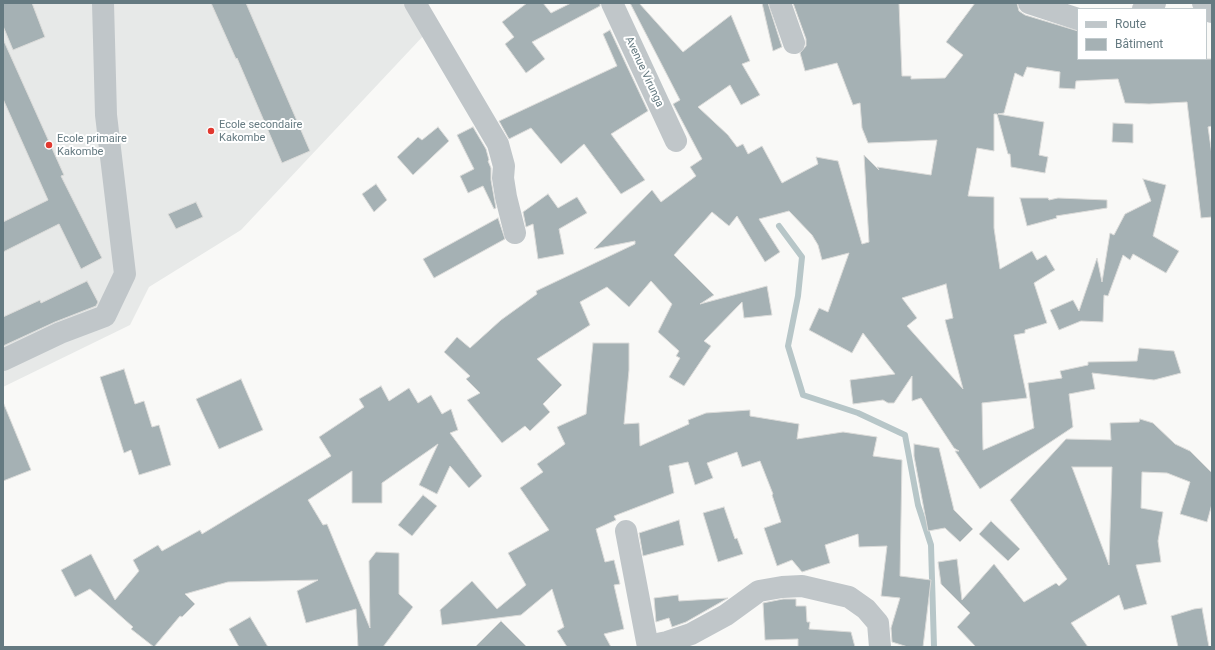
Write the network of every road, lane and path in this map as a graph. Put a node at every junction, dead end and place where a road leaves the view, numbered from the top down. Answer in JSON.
{"nodes":[{"id":1,"x":102,"y":3,"type":"edge"},
{"id":2,"x":415,"y":3,"type":"edge"},
{"id":3,"x":612,"y":3,"type":"edge"},
{"id":4,"x":780,"y":3,"type":"edge"},
{"id":5,"x":1028,"y":3,"type":"edge"},
{"id":6,"x":1155,"y":3,"type":"edge"},
{"id":7,"x":1203,"y":3,"type":"edge"},
{"id":8,"x":1145,"y":8,"type":"edge"},
{"id":9,"x":1212,"y":12,"type":"edge"},
{"id":10,"x":1077,"y":19,"type":"edge"},
{"id":11,"x":794,"y":43,"type":"dead end"},
{"id":12,"x":676,"y":141,"type":"dead end"},
{"id":13,"x":515,"y":233,"type":"dead end"},
{"id":14,"x":3,"y":360,"type":"edge"},
{"id":15,"x":626,"y":531,"type":"dead end"},
{"id":16,"x":648,"y":646,"type":"edge"},
{"id":17,"x":880,"y":647,"type":"edge"}],
"edges":[{"from":1,"to":14,"type":"street"},
{"from":2,"to":13,"type":"street"},
{"from":3,"to":12,"type":"street","name":"Avenue Virunga"},
{"from":4,"to":11,"type":"street"},
{"from":5,"to":10,"type":"street"},
{"from":6,"to":8,"type":"street"},
{"from":7,"to":9,"type":"street"},
{"from":15,"to":16,"type":"street"},
{"from":16,"to":17,"type":"street"}]}
